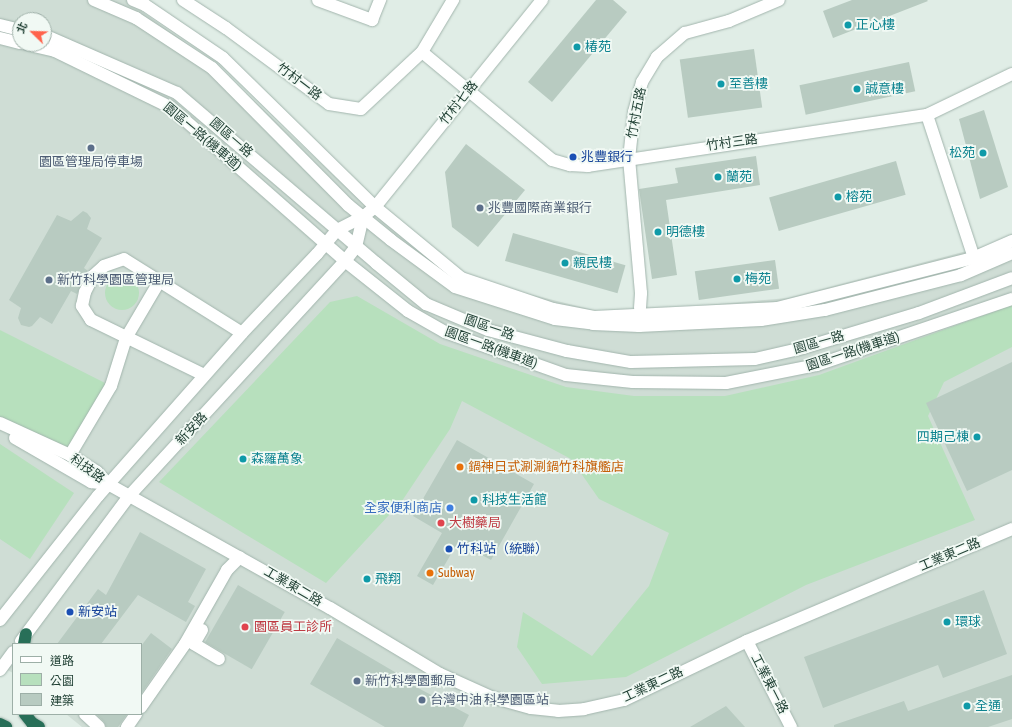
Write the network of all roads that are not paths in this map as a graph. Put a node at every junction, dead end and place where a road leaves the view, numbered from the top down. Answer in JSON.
{"nodes":[{"id":1,"x":94,"y":0,"type":"edge"},
{"id":2,"x":133,"y":0,"type":"edge"},
{"id":3,"x":183,"y":0,"type":"edge"},
{"id":4,"x":318,"y":0,"type":"edge"},
{"id":5,"x":380,"y":0,"type":"edge"},
{"id":6,"x":453,"y":0,"type":"edge"},
{"id":7,"x":542,"y":0,"type":"edge"},
{"id":8,"x":779,"y":0,"type":"edge"},
{"id":9,"x":0,"y":25,"type":"edge"},
{"id":10,"x":12,"y":28,"type":"edge"},
{"id":11,"x":0,"y":38,"type":"edge"},
{"id":12,"x":52,"y":38,"type":"edge"},
{"id":13,"x":12,"y":41,"type":"edge"},
{"id":14,"x":52,"y":50,"type":"edge"},
{"id":15,"x":422,"y":52,"type":"junction"},
{"id":16,"x":1012,"y":74,"type":"edge"},
{"id":17,"x":469,"y":90,"type":"junction"},
{"id":18,"x":927,"y":115,"type":"junction"},
{"id":19,"x":629,"y":159,"type":"junction"},
{"id":20,"x":375,"y":207,"type":"junction"},
{"id":21,"x":363,"y":217,"type":"junction"},
{"id":22,"x":337,"y":230,"type":"junction"},
{"id":23,"x":1012,"y":241,"type":"edge"},
{"id":24,"x":326,"y":244,"type":"junction"},
{"id":25,"x":356,"y":247,"type":"junction"},
{"id":26,"x":972,"y":252,"type":"dead end"},
{"id":27,"x":1012,"y":253,"type":"edge"},
{"id":28,"x":345,"y":261,"type":"junction"},
{"id":29,"x":1012,"y":278,"type":"edge"},
{"id":30,"x":159,"y":282,"type":"junction"},
{"id":31,"x":1012,"y":299,"type":"edge"},
{"id":32,"x":640,"y":308,"type":"dead end"},
{"id":33,"x":242,"y":333,"type":"junction"},
{"id":34,"x":126,"y":338,"type":"junction"},
{"id":35,"x":204,"y":375,"type":"junction"},
{"id":36,"x":0,"y":423,"type":"edge"},
{"id":37,"x":0,"y":429,"type":"edge"},
{"id":38,"x":70,"y":455,"type":"junction"},
{"id":39,"x":108,"y":484,"type":"junction"},
{"id":40,"x":130,"y":494,"type":"junction"},
{"id":41,"x":1012,"y":529,"type":"edge"},
{"id":42,"x":240,"y":557,"type":"junction"},
{"id":43,"x":0,"y":620,"type":"edge"},
{"id":44,"x":747,"y":641,"type":"junction"},
{"id":45,"x":24,"y":642,"type":"edge"},
{"id":46,"x":12,"y":653,"type":"edge"},
{"id":47,"x":220,"y":659,"type":"dead end"},
{"id":48,"x":0,"y":670,"type":"edge"},
{"id":49,"x":142,"y":706,"type":"edge"},
{"id":50,"x":26,"y":715,"type":"edge"},
{"id":51,"x":86,"y":715,"type":"edge"},
{"id":52,"x":135,"y":715,"type":"edge"},
{"id":53,"x":0,"y":724,"type":"edge"},
{"id":54,"x":6,"y":727,"type":"edge"},
{"id":55,"x":39,"y":727,"type":"edge"},
{"id":56,"x":99,"y":727,"type":"edge"},
{"id":57,"x":127,"y":727,"type":"edge"},
{"id":58,"x":791,"y":727,"type":"edge"}],
"edges":[{"from":1,"to":21,"type":"street"},
{"from":2,"to":20,"type":"street"},
{"from":3,"to":15,"type":"street","name":"竹村一路"},
{"from":4,"to":5,"type":"street"},
{"from":6,"to":15,"type":"street"},
{"from":7,"to":17,"type":"street","name":"竹村七路"},
{"from":8,"to":19,"type":"street","name":"竹村五路"},
{"from":9,"to":10,"type":"street"},
{"from":11,"to":13,"type":"street"},
{"from":12,"to":22,"type":"street","name":"園區一路"},
{"from":14,"to":24,"type":"street","name":"園區一路(機車道)"},
{"from":15,"to":17,"type":"street"},
{"from":16,"to":18,"type":"street","name":"竹村三路"},
{"from":17,"to":19,"type":"street","name":"竹村三路"},
{"from":17,"to":20,"type":"street","name":"竹村七路"},
{"from":18,"to":19,"type":"street","name":"竹村三路"},
{"from":18,"to":26,"type":"street"},
{"from":19,"to":32,"type":"street","name":"竹村五路"},
{"from":20,"to":21,"type":"street","name":"新安路"},
{"from":20,"to":23,"type":"street"},
{"from":21,"to":22,"type":"street","name":"新安路"},
{"from":21,"to":25,"type":"street","name":"新安路"},
{"from":21,"to":27,"type":"street"},
{"from":22,"to":24,"type":"street","name":"新安路"},
{"from":22,"to":25,"type":"street","name":"園區一路"},
{"from":24,"to":28,"type":"street","name":"園區一路(機車道)"},
{"from":24,"to":33,"type":"street","name":"新安路"},
{"from":25,"to":28,"type":"street","name":"新安路"},
{"from":25,"to":29,"type":"street","name":"園區一路"},
{"from":28,"to":31,"type":"street","name":"園區一路(機車道)"},
{"from":28,"to":40,"type":"street","name":"新安路"},
{"from":30,"to":33,"type":"street"},
{"from":30,"to":34,"type":"street"},
{"from":30,"to":34,"type":"street"},
{"from":33,"to":35,"type":"street","name":"新安路"},
{"from":34,"to":35,"type":"street"},
{"from":34,"to":38,"type":"street"},
{"from":35,"to":39,"type":"street","name":"新安路"},
{"from":36,"to":38,"type":"street","name":"科技路"},
{"from":37,"to":39,"type":"street","name":"科技路"},
{"from":38,"to":39,"type":"street","name":"科技路"},
{"from":39,"to":40,"type":"street","name":"工業東二路"},
{"from":39,"to":43,"type":"street","name":"新安路"},
{"from":40,"to":42,"type":"street","name":"工業東二路"},
{"from":40,"to":45,"type":"street","name":"新安路"},
{"from":41,"to":44,"type":"street","name":"工業東二路"},
{"from":42,"to":44,"type":"street","name":"工業東二路"},
{"from":42,"to":47,"type":"street"},
{"from":42,"to":49,"type":"street"},
{"from":44,"to":58,"type":"street","name":"工業東一路"},
{"from":46,"to":48,"type":"street"},
{"from":50,"to":55,"type":"highway"},
{"from":51,"to":56,"type":"street"},
{"from":52,"to":57,"type":"street"},
{"from":53,"to":54,"type":"highway"}]}
